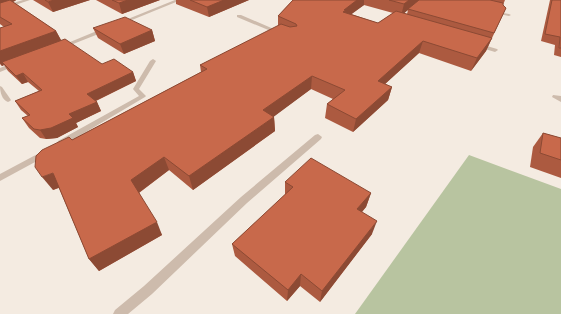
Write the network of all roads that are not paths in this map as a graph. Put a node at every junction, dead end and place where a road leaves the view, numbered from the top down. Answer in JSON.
{"nodes":[{"id":1,"x":22,"y":0,"type":"edge"},
{"id":2,"x":28,"y":0,"type":"edge"},
{"id":3,"x":179,"y":0,"type":"edge"},
{"id":4,"x":0,"y":8,"type":"edge"},
{"id":5,"x":486,"y":10,"type":"edge"},
{"id":6,"x":509,"y":15,"type":"dead end"},
{"id":7,"x":239,"y":16,"type":"dead end"},
{"id":8,"x":117,"y":25,"type":"edge"},
{"id":9,"x":110,"y":28,"type":"edge"},
{"id":10,"x":286,"y":35,"type":"edge"},
{"id":11,"x":473,"y":44,"type":"edge"},
{"id":12,"x":54,"y":50,"type":"edge"},
{"id":13,"x":495,"y":50,"type":"dead end"},
{"id":14,"x":153,"y":61,"type":"dead end"},
{"id":15,"x":20,"y":62,"type":"edge"},
{"id":16,"x":0,"y":70,"type":"edge"},
{"id":17,"x":0,"y":88,"type":"edge"},
{"id":18,"x":8,"y":100,"type":"dead end"},
{"id":19,"x":318,"y":137,"type":"dead end"},
{"id":20,"x":0,"y":178,"type":"edge"},
{"id":21,"x":119,"y":314,"type":"edge"}],
"edges":[{"from":1,"to":4,"type":"lane"},
{"from":2,"to":4,"type":"lane"},
{"from":3,"to":8,"type":"lane"},
{"from":5,"to":6,"type":"lane"},
{"from":7,"to":10,"type":"lane"},
{"from":9,"to":12,"type":"lane"},
{"from":11,"to":13,"type":"lane"},
{"from":14,"to":20,"type":"lane"},
{"from":15,"to":16,"type":"lane"},
{"from":17,"to":18,"type":"lane"},
{"from":19,"to":21,"type":"lane"}]}
